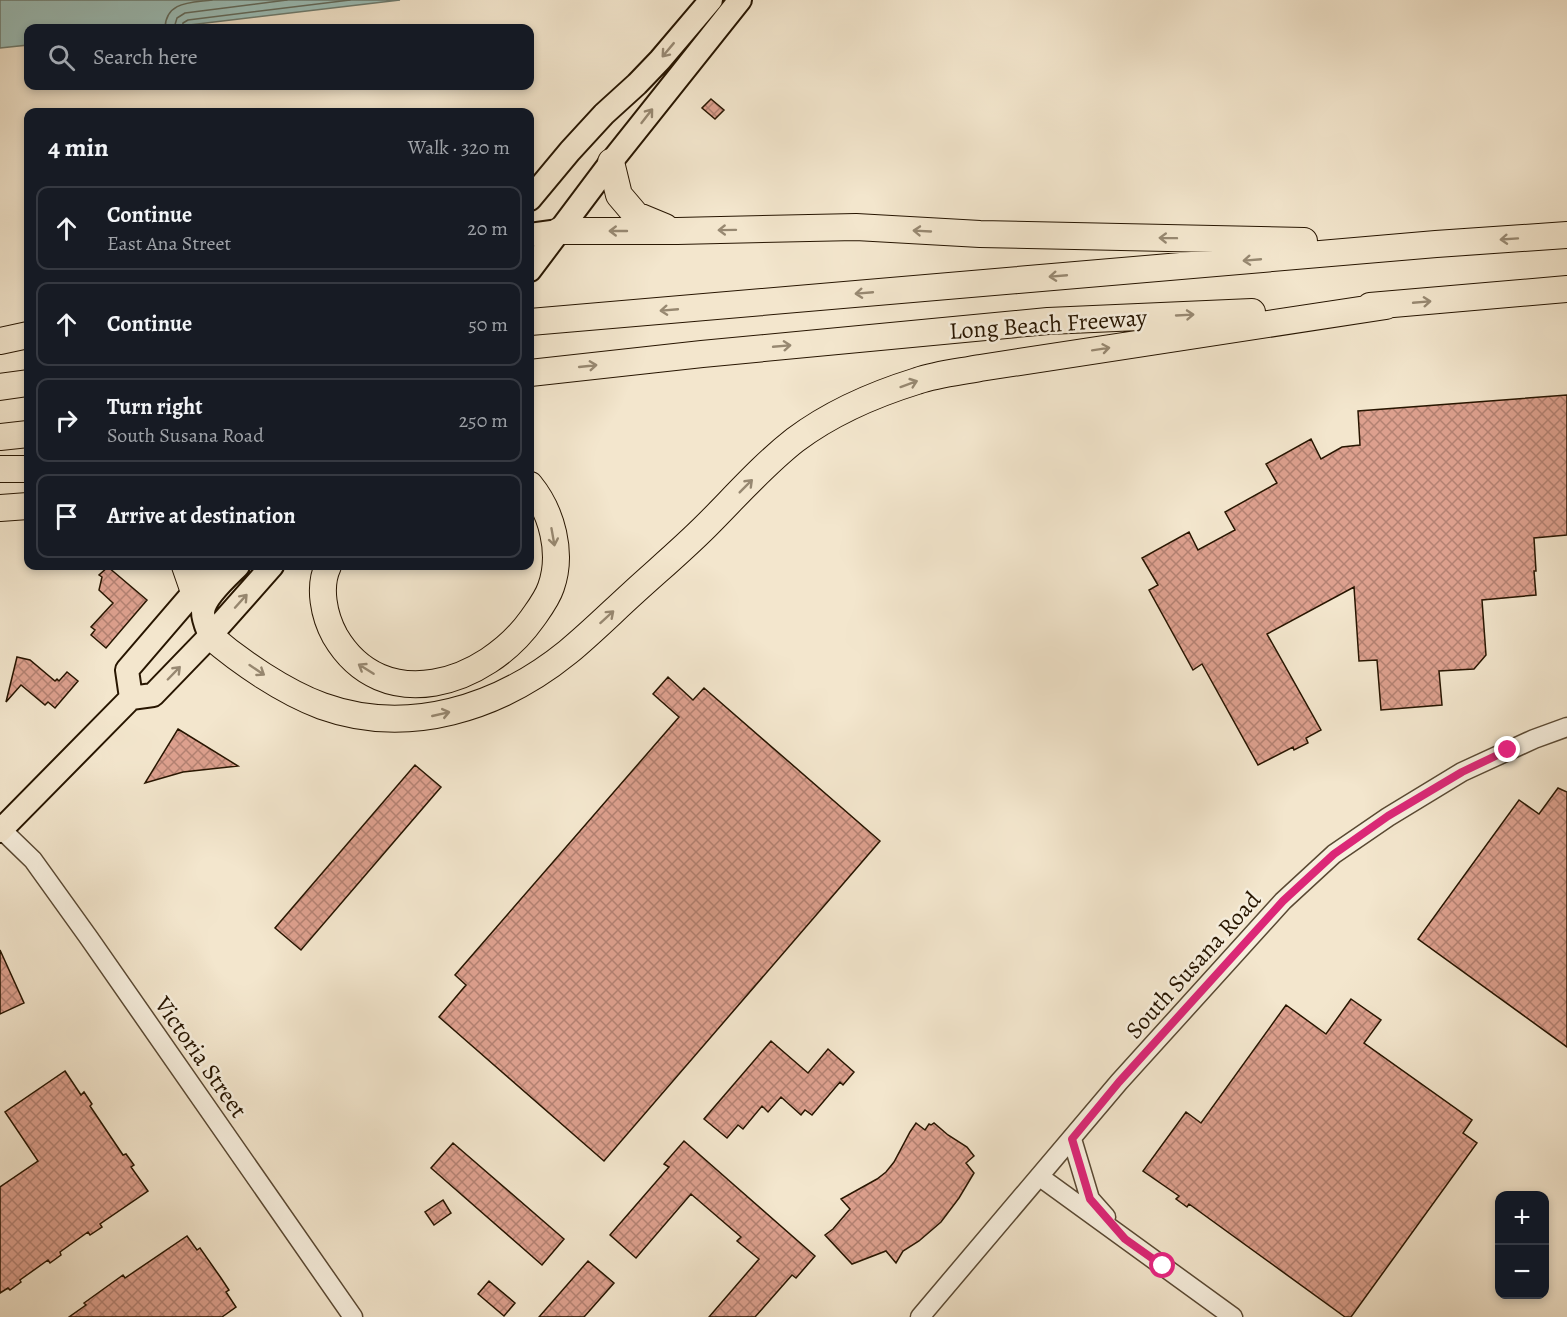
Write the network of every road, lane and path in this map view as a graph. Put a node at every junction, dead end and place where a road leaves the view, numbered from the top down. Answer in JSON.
{"nodes":[{"id":1,"x":740,"y":0,"type":"edge"},
{"id":2,"x":713,"y":8,"type":"edge"},
{"id":3,"x":611,"y":162,"type":"junction"},
{"id":4,"x":534,"y":194,"type":"edge"},
{"id":5,"x":559,"y":231,"type":"junction"},
{"id":6,"x":677,"y":231,"type":"junction"},
{"id":7,"x":534,"y":234,"type":"edge"},
{"id":8,"x":1567,"y":235,"type":"edge"},
{"id":9,"x":1436,"y":244,"type":"junction"},
{"id":10,"x":534,"y":265,"type":"edge"},
{"id":11,"x":1567,"y":289,"type":"edge"},
{"id":12,"x":1386,"y":306,"type":"junction"},
{"id":13,"x":534,"y":322,"type":"edge"},
{"id":14,"x":24,"y":336,"type":"edge"},
{"id":15,"x":0,"y":341,"type":"edge"},
{"id":16,"x":534,"y":373,"type":"edge"},
{"id":17,"x":24,"y":384,"type":"edge"},
{"id":18,"x":0,"y":387,"type":"edge"},
{"id":19,"x":24,"y":434,"type":"edge"},
{"id":20,"x":0,"y":437,"type":"edge"},
{"id":21,"x":0,"y":469,"type":"edge"},
{"id":22,"x":24,"y":469,"type":"edge"},
{"id":23,"x":534,"y":490,"type":"edge"},
{"id":24,"x":24,"y":506,"type":"edge"},
{"id":25,"x":0,"y":508,"type":"edge"},
{"id":26,"x":186,"y":570,"type":"edge"},
{"id":27,"x":215,"y":570,"type":"edge"},
{"id":28,"x":235,"y":570,"type":"edge"},
{"id":29,"x":268,"y":570,"type":"edge"},
{"id":30,"x":325,"y":570,"type":"edge"},
{"id":31,"x":194,"y":592,"type":"junction"},
{"id":32,"x":210,"y":636,"type":"junction"},
{"id":33,"x":132,"y":699,"type":"junction"},
{"id":34,"x":1567,"y":727,"type":"edge"},
{"id":35,"x":1,"y":835,"type":"edge"},
{"id":36,"x":1072,"y":1139,"type":"junction"},
{"id":37,"x":1040,"y":1177,"type":"junction"},
{"id":38,"x":1125,"y":1239,"type":"junction"},
{"id":39,"x":353,"y":1317,"type":"edge"},
{"id":40,"x":920,"y":1317,"type":"edge"},
{"id":41,"x":1233,"y":1317,"type":"edge"}],
"edges":[{"from":1,"to":2,"type":"main road"},
{"from":3,"to":2,"type":"main road","one_way":true},
{"from":2,"to":4,"type":"main road","one_way":true},
{"from":3,"to":5,"type":"main road"},
{"from":3,"to":6,"type":"highway"},
{"from":6,"to":5,"type":"highway","one_way":true},
{"from":5,"to":7,"type":"main road"},
{"from":5,"to":10,"type":"main road"},
{"from":9,"to":6,"type":"highway","one_way":true},
{"from":8,"to":9,"type":"highway","name":"Long Beach Freeway","one_way":true},
{"from":9,"to":13,"type":"highway","name":"Long Beach Freeway","one_way":true},
{"from":12,"to":11,"type":"highway","name":"Long Beach Freeway","one_way":true},
{"from":16,"to":12,"type":"highway","name":"Long Beach Freeway","one_way":true},
{"from":32,"to":12,"type":"highway","one_way":true},
{"from":14,"to":15,"type":"highway"},
{"from":17,"to":18,"type":"highway"},
{"from":19,"to":20,"type":"highway"},
{"from":21,"to":22,"type":"highway"},
{"from":23,"to":30,"type":"highway","one_way":true},
{"from":24,"to":25,"type":"highway"},
{"from":26,"to":31,"type":"highway"},
{"from":27,"to":31,"type":"main road"},
{"from":28,"to":32,"type":"main road"},
{"from":32,"to":29,"type":"main road","one_way":true},
{"from":31,"to":33,"type":"main road"},
{"from":33,"to":32,"type":"main road","one_way":true},
{"from":33,"to":35,"type":"main road"},
{"from":34,"to":36,"type":"street","name":"South Susana Road"},
{"from":35,"to":39,"type":"street","name":"Victoria Street"},
{"from":36,"to":37,"type":"street","name":"South Susana Road"},
{"from":36,"to":38,"type":"street"},
{"from":37,"to":38,"type":"street"},
{"from":37,"to":40,"type":"street","name":"South Susana Road"},
{"from":38,"to":41,"type":"street"}]}
